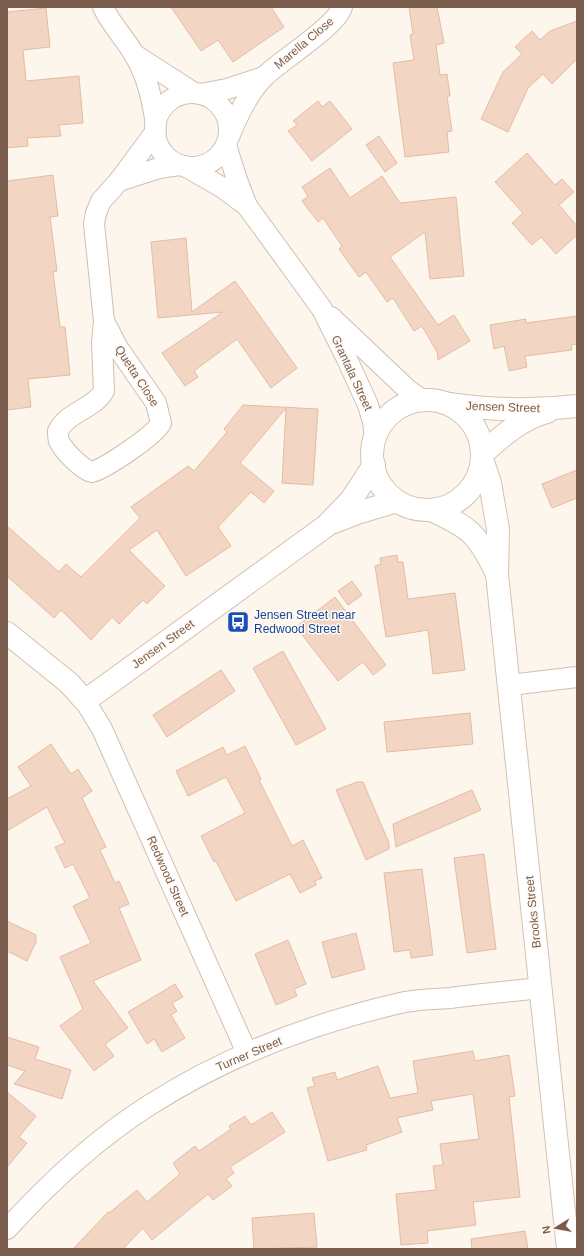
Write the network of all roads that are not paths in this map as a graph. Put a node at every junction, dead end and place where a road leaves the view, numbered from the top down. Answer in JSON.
{"nodes":[{"id":1,"x":103,"y":7,"type":"edge"},
{"id":2,"x":342,"y":7,"type":"edge"},
{"id":3,"x":135,"y":55,"type":"junction"},
{"id":4,"x":264,"y":77,"type":"junction"},
{"id":5,"x":197,"y":94,"type":"junction"},
{"id":6,"x":156,"y":127,"type":"junction"},
{"id":7,"x":227,"y":142,"type":"junction"},
{"id":8,"x":182,"y":165,"type":"junction"},
{"id":9,"x":119,"y":182,"type":"junction"},
{"id":10,"x":247,"y":206,"type":"junction"},
{"id":11,"x":322,"y":310,"type":"junction"},
{"id":12,"x":104,"y":321,"type":"junction"},
{"id":13,"x":422,"y":400,"type":"junction"},
{"id":14,"x":448,"y":404,"type":"junction"},
{"id":15,"x":567,"y":407,"type":"edge"},
{"id":16,"x":375,"y":438,"type":"junction"},
{"id":17,"x":482,"y":456,"type":"junction"},
{"id":18,"x":374,"y":465,"type":"junction"},
{"id":19,"x":397,"y":501,"type":"junction"},
{"id":20,"x":431,"y":510,"type":"junction"},
{"id":21,"x":326,"y":526,"type":"junction"},
{"id":22,"x":497,"y":574,"type":"junction"},
{"id":23,"x":7,"y":633,"type":"edge"},
{"id":24,"x":577,"y":677,"type":"edge"},
{"id":25,"x":510,"y":685,"type":"junction"},
{"id":26,"x":84,"y":701,"type":"junction"},
{"id":27,"x":541,"y":988,"type":"junction"},
{"id":28,"x":247,"y":1053,"type":"junction"},
{"id":29,"x":7,"y":1229,"type":"edge"},
{"id":30,"x":568,"y":1249,"type":"edge"}],
"edges":[{"from":1,"to":3,"type":"street"},
{"from":2,"to":4,"type":"street","name":"Marella Close"},
{"from":3,"to":5,"type":"street"},
{"from":3,"to":6,"type":"street"},
{"from":4,"to":5,"type":"street","name":"Marella Close"},
{"from":4,"to":7,"type":"street","name":"Marella Close"},
{"from":5,"to":6,"type":"street"},
{"from":5,"to":7,"type":"street"},
{"from":6,"to":8,"type":"street"},
{"from":6,"to":9,"type":"street","name":"Quetta Close"},
{"from":7,"to":8,"type":"street"},
{"from":7,"to":10,"type":"street","name":"Grantala Street"},
{"from":8,"to":9,"type":"street","name":"Quetta Close"},
{"from":8,"to":10,"type":"street","name":"Grantala Street"},
{"from":9,"to":12,"type":"street","name":"Quetta Close"},
{"from":10,"to":11,"type":"street","name":"Grantala Street"},
{"from":11,"to":13,"type":"street","name":"Grantala Street"},
{"from":11,"to":16,"type":"street","name":"Grantala Street"},
{"from":12,"to":12,"type":"street","name":"Quetta Close"},
{"from":13,"to":14,"type":"street"},
{"from":13,"to":16,"type":"street"},
{"from":14,"to":15,"type":"street","name":"Jensen Street"},
{"from":14,"to":17,"type":"street"},
{"from":15,"to":17,"type":"street","name":"Jensen Street"},
{"from":16,"to":18,"type":"street"},
{"from":17,"to":20,"type":"street"},
{"from":17,"to":22,"type":"street","name":"Brooks Street"},
{"from":18,"to":19,"type":"street"},
{"from":18,"to":21,"type":"street","name":"Jensen Street"},
{"from":19,"to":20,"type":"street"},
{"from":19,"to":21,"type":"street","name":"Jensen Street"},
{"from":20,"to":22,"type":"street","name":"Brooks Street"},
{"from":21,"to":26,"type":"street","name":"Jensen Street"},
{"from":22,"to":25,"type":"street","name":"Brooks Street"},
{"from":23,"to":26,"type":"street"},
{"from":24,"to":25,"type":"street"},
{"from":25,"to":27,"type":"street","name":"Brooks Street"},
{"from":26,"to":28,"type":"street","name":"Redwood Street"},
{"from":27,"to":28,"type":"street","name":"Turner Street"},
{"from":27,"to":30,"type":"street","name":"Brooks Street"},
{"from":28,"to":29,"type":"street","name":"Turner Street"}]}
